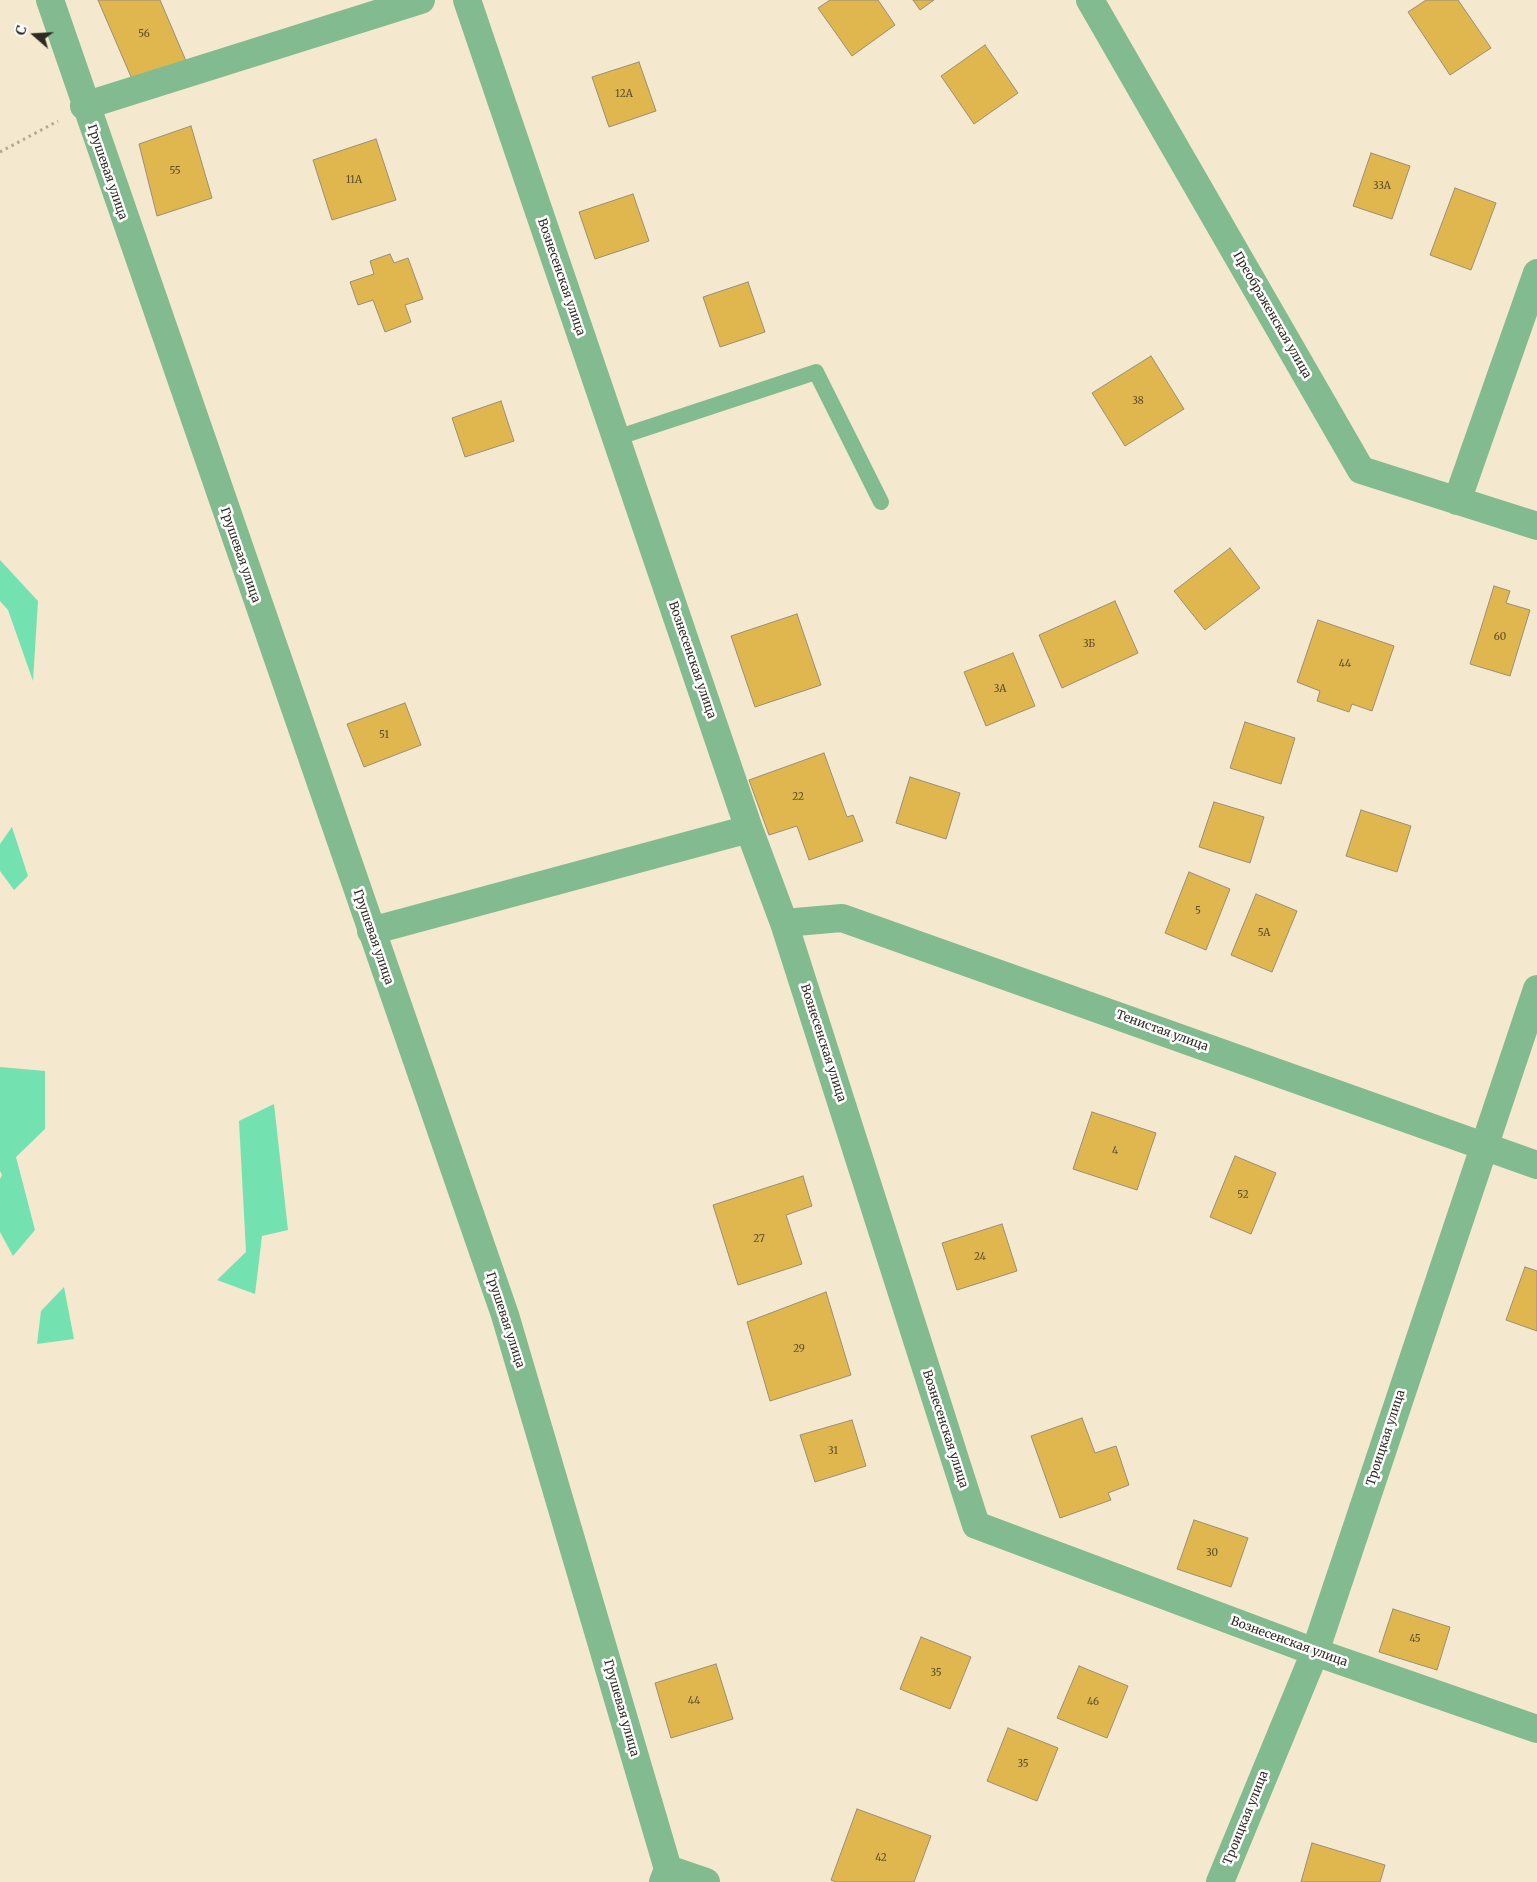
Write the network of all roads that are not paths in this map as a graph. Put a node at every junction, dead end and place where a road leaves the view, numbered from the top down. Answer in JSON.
{"nodes":[{"id":1,"x":50,"y":0,"type":"edge"},
{"id":2,"x":421,"y":0,"type":"edge"},
{"id":3,"x":468,"y":0,"type":"edge"},
{"id":4,"x":1090,"y":0,"type":"edge"},
{"id":5,"x":84,"y":106,"type":"junction"},
{"id":6,"x":1537,"y":273,"type":"edge"},
{"id":7,"x":616,"y":438,"type":"junction"},
{"id":8,"x":1457,"y":501,"type":"junction"},
{"id":9,"x":881,"y":502,"type":"dead end"},
{"id":10,"x":1537,"y":526,"type":"edge"},
{"id":11,"x":749,"y":829,"type":"junction"},
{"id":12,"x":784,"y":923,"type":"junction"},
{"id":13,"x":371,"y":931,"type":"junction"},
{"id":14,"x":1537,"y":989,"type":"edge"},
{"id":15,"x":1484,"y":1146,"type":"junction"},
{"id":16,"x":1537,"y":1165,"type":"edge"},
{"id":17,"x":1315,"y":1652,"type":"junction"},
{"id":18,"x":1537,"y":1729,"type":"edge"},
{"id":19,"x":666,"y":1876,"type":"edge"},
{"id":20,"x":706,"y":1882,"type":"edge"},
{"id":21,"x":1220,"y":1882,"type":"edge"}],
"edges":[{"from":1,"to":5,"type":"street","name":"Грушевая улица"},
{"from":2,"to":5,"type":"street"},
{"from":3,"to":7,"type":"street","name":"Вознесенская улица"},
{"from":4,"to":8,"type":"street","name":"Преображенская улица"},
{"from":5,"to":13,"type":"street","name":"Грушевая улица"},
{"from":6,"to":8,"type":"street"},
{"from":7,"to":9,"type":"lane"},
{"from":7,"to":11,"type":"street","name":"Вознесенская улица"},
{"from":8,"to":10,"type":"street","name":"Преображенская улица"},
{"from":11,"to":12,"type":"street","name":"Вознесенская улица"},
{"from":11,"to":13,"type":"street"},
{"from":12,"to":15,"type":"street","name":"Тенистая улица"},
{"from":12,"to":17,"type":"street","name":"Вознесенская улица"},
{"from":13,"to":19,"type":"street","name":"Грушевая улица"},
{"from":14,"to":15,"type":"street","name":"Троицкая улица"},
{"from":15,"to":16,"type":"street","name":"Тенистая улица"},
{"from":15,"to":17,"type":"street","name":"Троицкая улица"},
{"from":17,"to":18,"type":"street","name":"Вознесенская улица"},
{"from":17,"to":21,"type":"street","name":"Троицкая улица"},
{"from":19,"to":20,"type":"street"}]}
